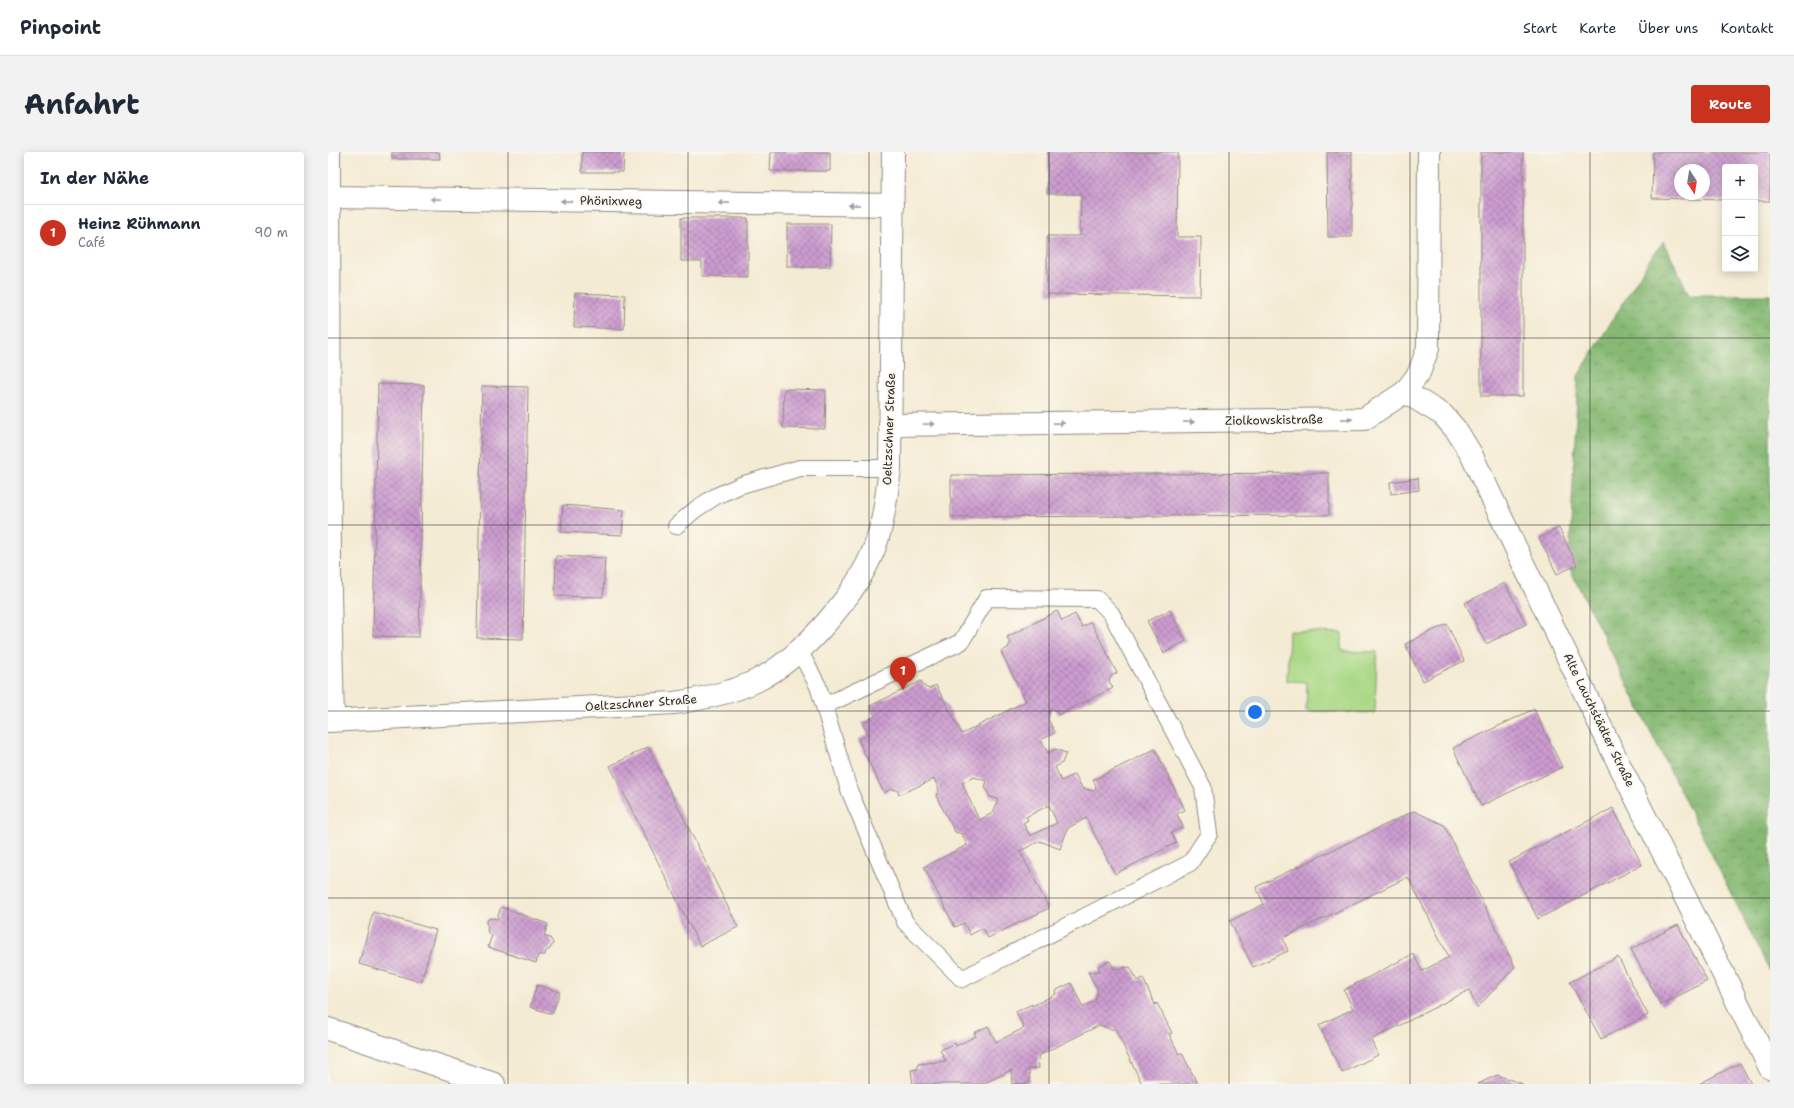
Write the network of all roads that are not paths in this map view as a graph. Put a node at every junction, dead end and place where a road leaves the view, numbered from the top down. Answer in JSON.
{"nodes":[{"id":1,"x":329,"y":152,"type":"edge"},
{"id":2,"x":893,"y":152,"type":"edge"},
{"id":3,"x":1429,"y":152,"type":"edge"},
{"id":4,"x":329,"y":197,"type":"junction"},
{"id":5,"x":893,"y":205,"type":"junction"},
{"id":6,"x":1405,"y":392,"type":"junction"},
{"id":7,"x":890,"y":425,"type":"junction"},
{"id":8,"x":890,"y":468,"type":"junction"},
{"id":9,"x":676,"y":526,"type":"dead end"},
{"id":10,"x":799,"y":650,"type":"junction"},
{"id":11,"x":824,"y":706,"type":"junction"},
{"id":12,"x":331,"y":720,"type":"edge"},
{"id":13,"x":328,"y":1029,"type":"edge"},
{"id":14,"x":1770,"y":1068,"type":"edge"},
{"id":15,"x":494,"y":1084,"type":"edge"}],
"edges":[{"from":1,"to":4,"type":"street"},
{"from":2,"to":5,"type":"street","name":"Oeltzschner Straße"},
{"from":3,"to":6,"type":"street","name":"Ziolkowskistraße"},
{"from":5,"to":4,"type":"street","name":"Phönixweg","one_way":true},
{"from":4,"to":12,"type":"street"},
{"from":5,"to":7,"type":"street","name":"Oeltzschner Straße"},
{"from":7,"to":6,"type":"street","name":"Ziolkowskistraße","one_way":true},
{"from":6,"to":14,"type":"street","name":"Alte Lauchstädter Straße"},
{"from":7,"to":8,"type":"street","name":"Oeltzschner Straße"},
{"from":8,"to":9,"type":"lane"},
{"from":8,"to":10,"type":"street","name":"Oeltzschner Straße"},
{"from":10,"to":11,"type":"lane"},
{"from":10,"to":12,"type":"street","name":"Oeltzschner Straße"},
{"from":11,"to":11,"type":"lane"},
{"from":13,"to":15,"type":"street"}]}
